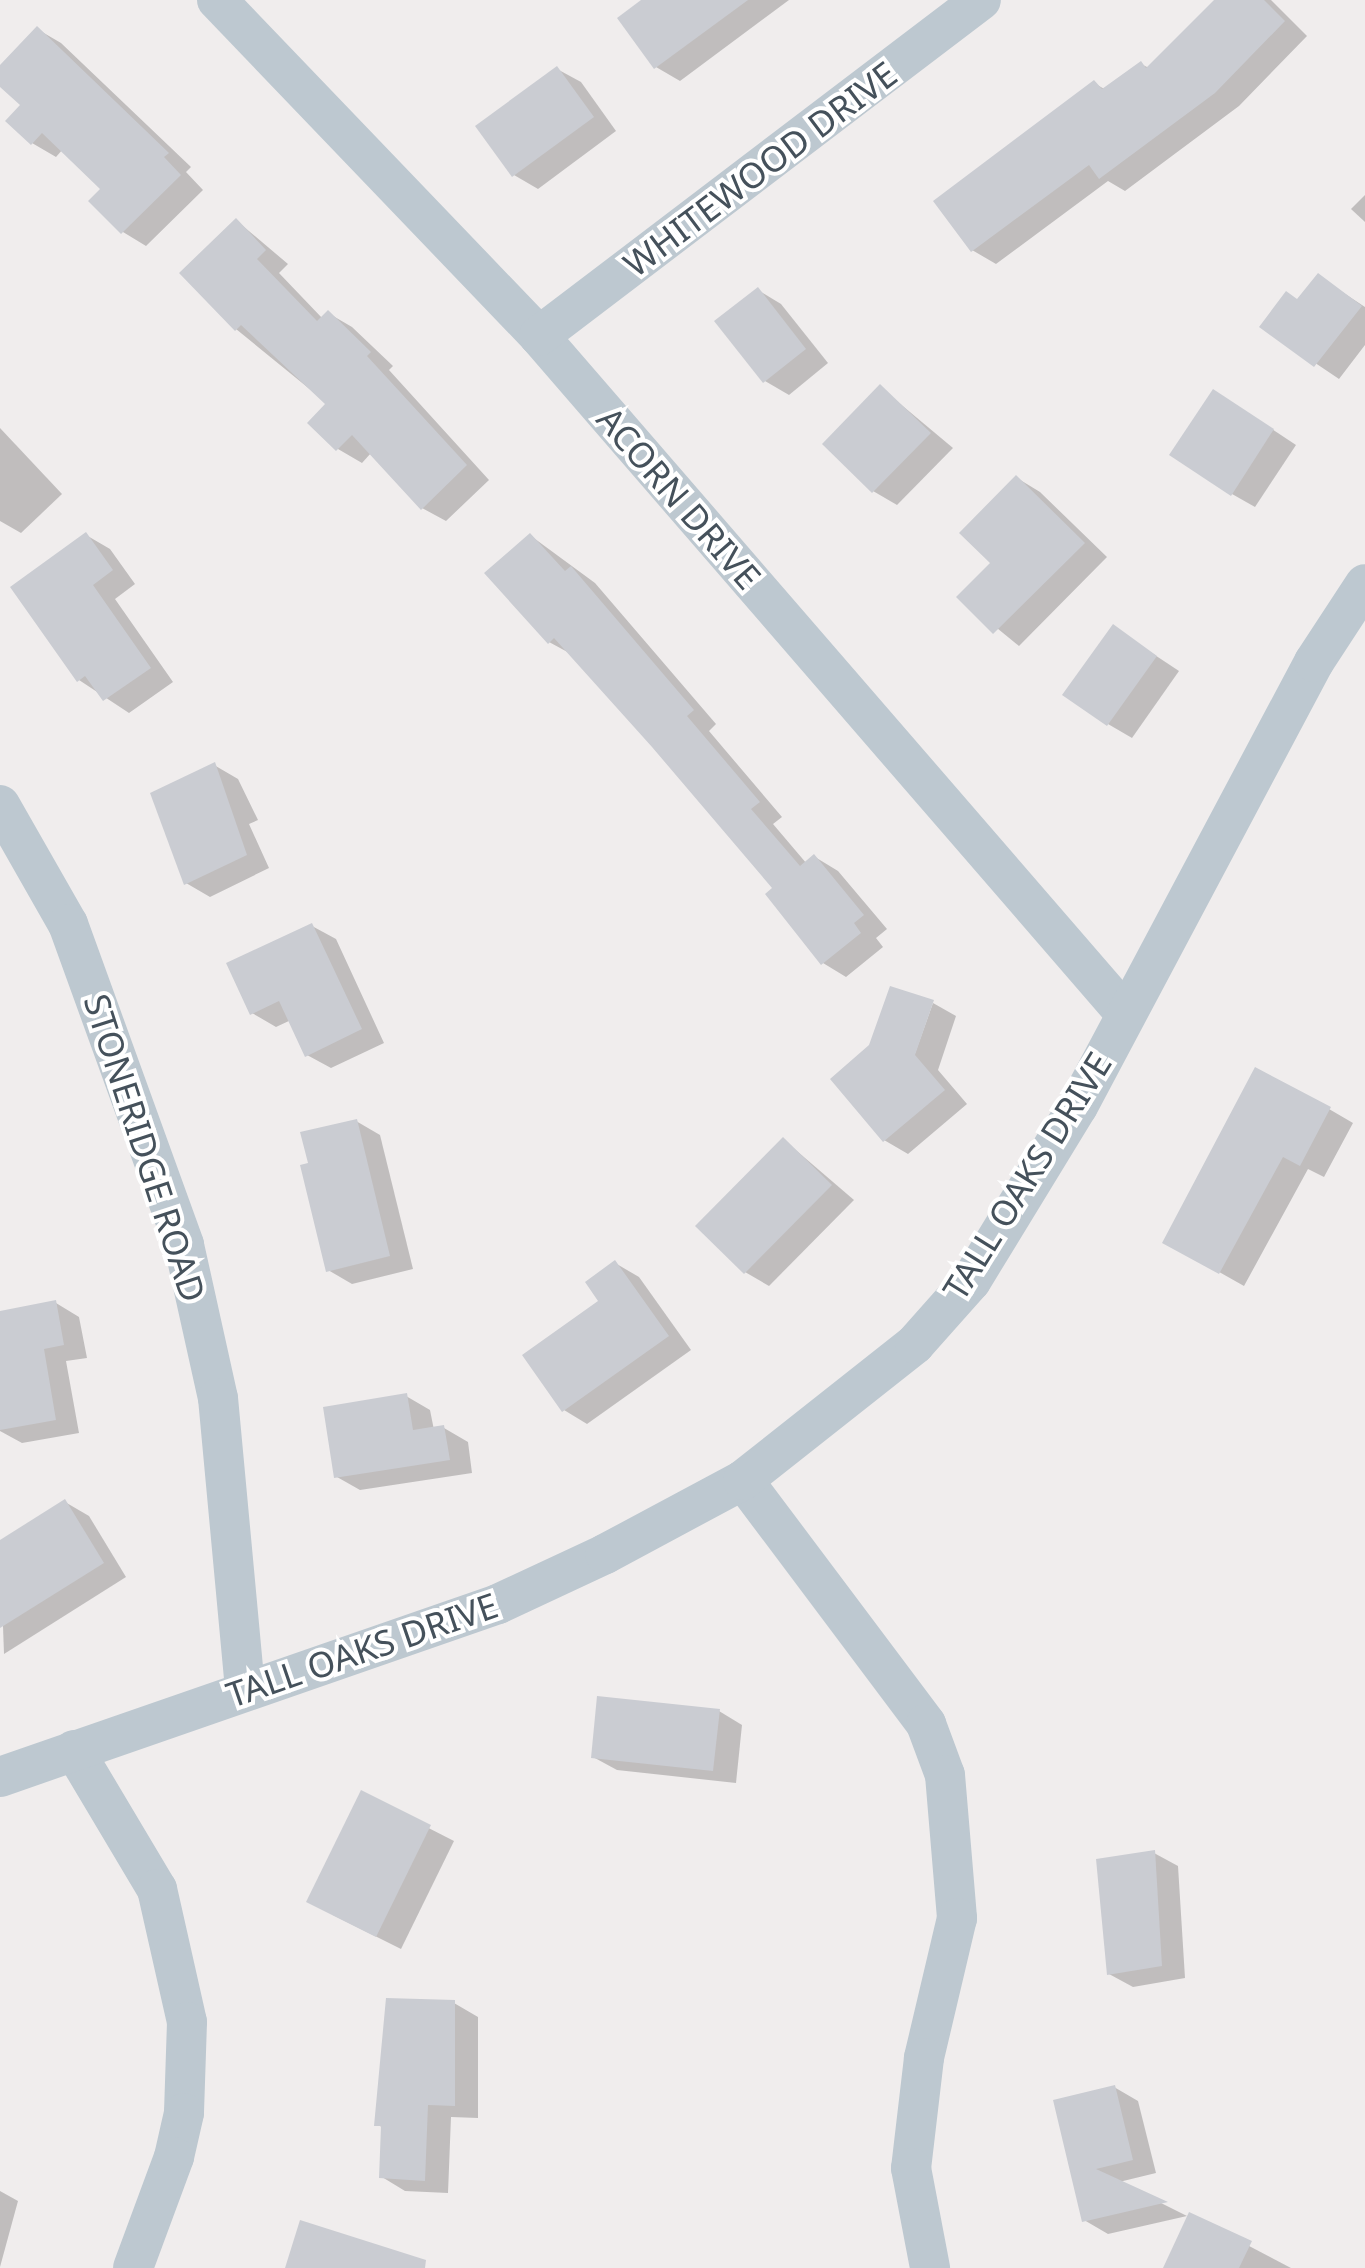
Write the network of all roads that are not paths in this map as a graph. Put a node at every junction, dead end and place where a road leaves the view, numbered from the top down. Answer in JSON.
{"nodes":[{"id":1,"x":216,"y":0,"type":"edge"},
{"id":2,"x":981,"y":0,"type":"edge"},
{"id":3,"x":538,"y":336,"type":"junction"},
{"id":4,"x":1365,"y":584,"type":"edge"},
{"id":5,"x":0,"y":805,"type":"edge"},
{"id":6,"x":1124,"y":1012,"type":"junction"},
{"id":7,"x":742,"y":1480,"type":"junction"},
{"id":8,"x":246,"y":1690,"type":"junction"},
{"id":9,"x":74,"y":1750,"type":"junction"},
{"id":10,"x":0,"y":1777,"type":"edge"},
{"id":11,"x":133,"y":2268,"type":"edge"},
{"id":12,"x":930,"y":2268,"type":"edge"}],
"edges":[{"from":1,"to":3,"type":"street","name":"ACORN DRIVE"},
{"from":2,"to":3,"type":"street","name":"WHITEWOOD DRIVE"},
{"from":3,"to":6,"type":"street","name":"ACORN DRIVE"},
{"from":4,"to":6,"type":"street","name":"TALL OAKS DRIVE"},
{"from":5,"to":8,"type":"street","name":"STONERIDGE ROAD"},
{"from":6,"to":7,"type":"street","name":"TALL OAKS DRIVE"},
{"from":7,"to":8,"type":"street","name":"TALL OAKS DRIVE"},
{"from":7,"to":12,"type":"street"},
{"from":8,"to":9,"type":"street","name":"TALL OAKS DRIVE"},
{"from":9,"to":10,"type":"street","name":"TALL OAKS DRIVE"},
{"from":9,"to":11,"type":"street"}]}
